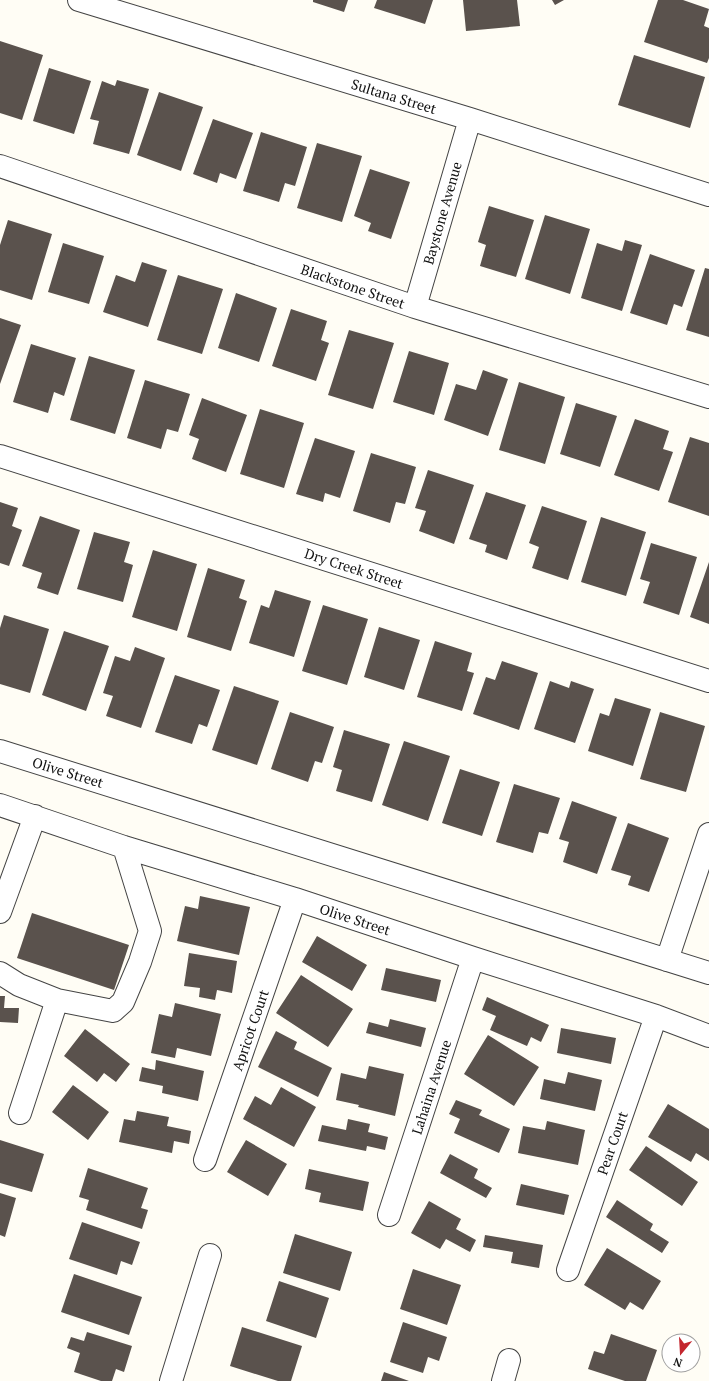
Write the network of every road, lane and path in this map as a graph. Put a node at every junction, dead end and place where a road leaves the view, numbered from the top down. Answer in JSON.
{"nodes":[{"id":1,"x":79,"y":0,"type":"edge"},
{"id":2,"x":470,"y":119,"type":"junction"},
{"id":3,"x":0,"y":166,"type":"edge"},
{"id":4,"x":709,"y":195,"type":"edge"},
{"id":5,"x":415,"y":307,"type":"junction"},
{"id":6,"x":709,"y":396,"type":"edge"},
{"id":7,"x":0,"y":456,"type":"edge"},
{"id":8,"x":709,"y":681,"type":"edge"},
{"id":9,"x":0,"y":751,"type":"edge"},
{"id":10,"x":0,"y":806,"type":"edge"},
{"id":11,"x":34,"y":816,"type":"junction"},
{"id":12,"x":709,"y":834,"type":"edge"},
{"id":13,"x":124,"y":847,"type":"junction"},
{"id":14,"x":295,"y":899,"type":"junction"},
{"id":15,"x":0,"y":912,"type":"edge"},
{"id":16,"x":473,"y":958,"type":"junction"},
{"id":17,"x":667,"y":960,"type":"junction"},
{"id":18,"x":709,"y":973,"type":"edge"},
{"id":19,"x":0,"y":974,"type":"edge"},
{"id":20,"x":57,"y":1000,"type":"junction"},
{"id":21,"x":656,"y":1016,"type":"junction"},
{"id":22,"x":709,"y":1036,"type":"edge"},
{"id":23,"x":20,"y":1113,"type":"dead end"},
{"id":24,"x":205,"y":1160,"type":"dead end"},
{"id":25,"x":389,"y":1215,"type":"dead end"},
{"id":26,"x":210,"y":1255,"type":"dead end"},
{"id":27,"x":568,"y":1270,"type":"dead end"},
{"id":28,"x":509,"y":1360,"type":"dead end"},
{"id":29,"x":171,"y":1381,"type":"edge"},
{"id":30,"x":503,"y":1381,"type":"edge"}],
"edges":[{"from":1,"to":2,"type":"street","name":"Sultana Street"},
{"from":2,"to":4,"type":"street","name":"Sultana Street"},
{"from":2,"to":5,"type":"street","name":"Baystone Avenue"},
{"from":3,"to":5,"type":"street","name":"Blackstone Street"},
{"from":5,"to":6,"type":"street","name":"Blackstone Street"},
{"from":7,"to":8,"type":"street","name":"Dry Creek Street"},
{"from":9,"to":17,"type":"street","name":"Olive Street"},
{"from":10,"to":11,"type":"street","name":"Olive Street"},
{"from":11,"to":13,"type":"street","name":"Olive Street"},
{"from":11,"to":15,"type":"street"},
{"from":12,"to":17,"type":"street"},
{"from":13,"to":14,"type":"street","name":"Olive Street"},
{"from":13,"to":20,"type":"street"},
{"from":14,"to":16,"type":"street","name":"Olive Street"},
{"from":14,"to":24,"type":"street","name":"Apricot Court"},
{"from":16,"to":21,"type":"street","name":"Olive Street"},
{"from":16,"to":25,"type":"street","name":"Lahaina Avenue"},
{"from":17,"to":18,"type":"street","name":"Olive Street"},
{"from":19,"to":20,"type":"street"},
{"from":20,"to":23,"type":"street"},
{"from":21,"to":22,"type":"street","name":"Olive Street"},
{"from":21,"to":27,"type":"street","name":"Pear Court"},
{"from":26,"to":29,"type":"street"},
{"from":28,"to":30,"type":"street"}]}
